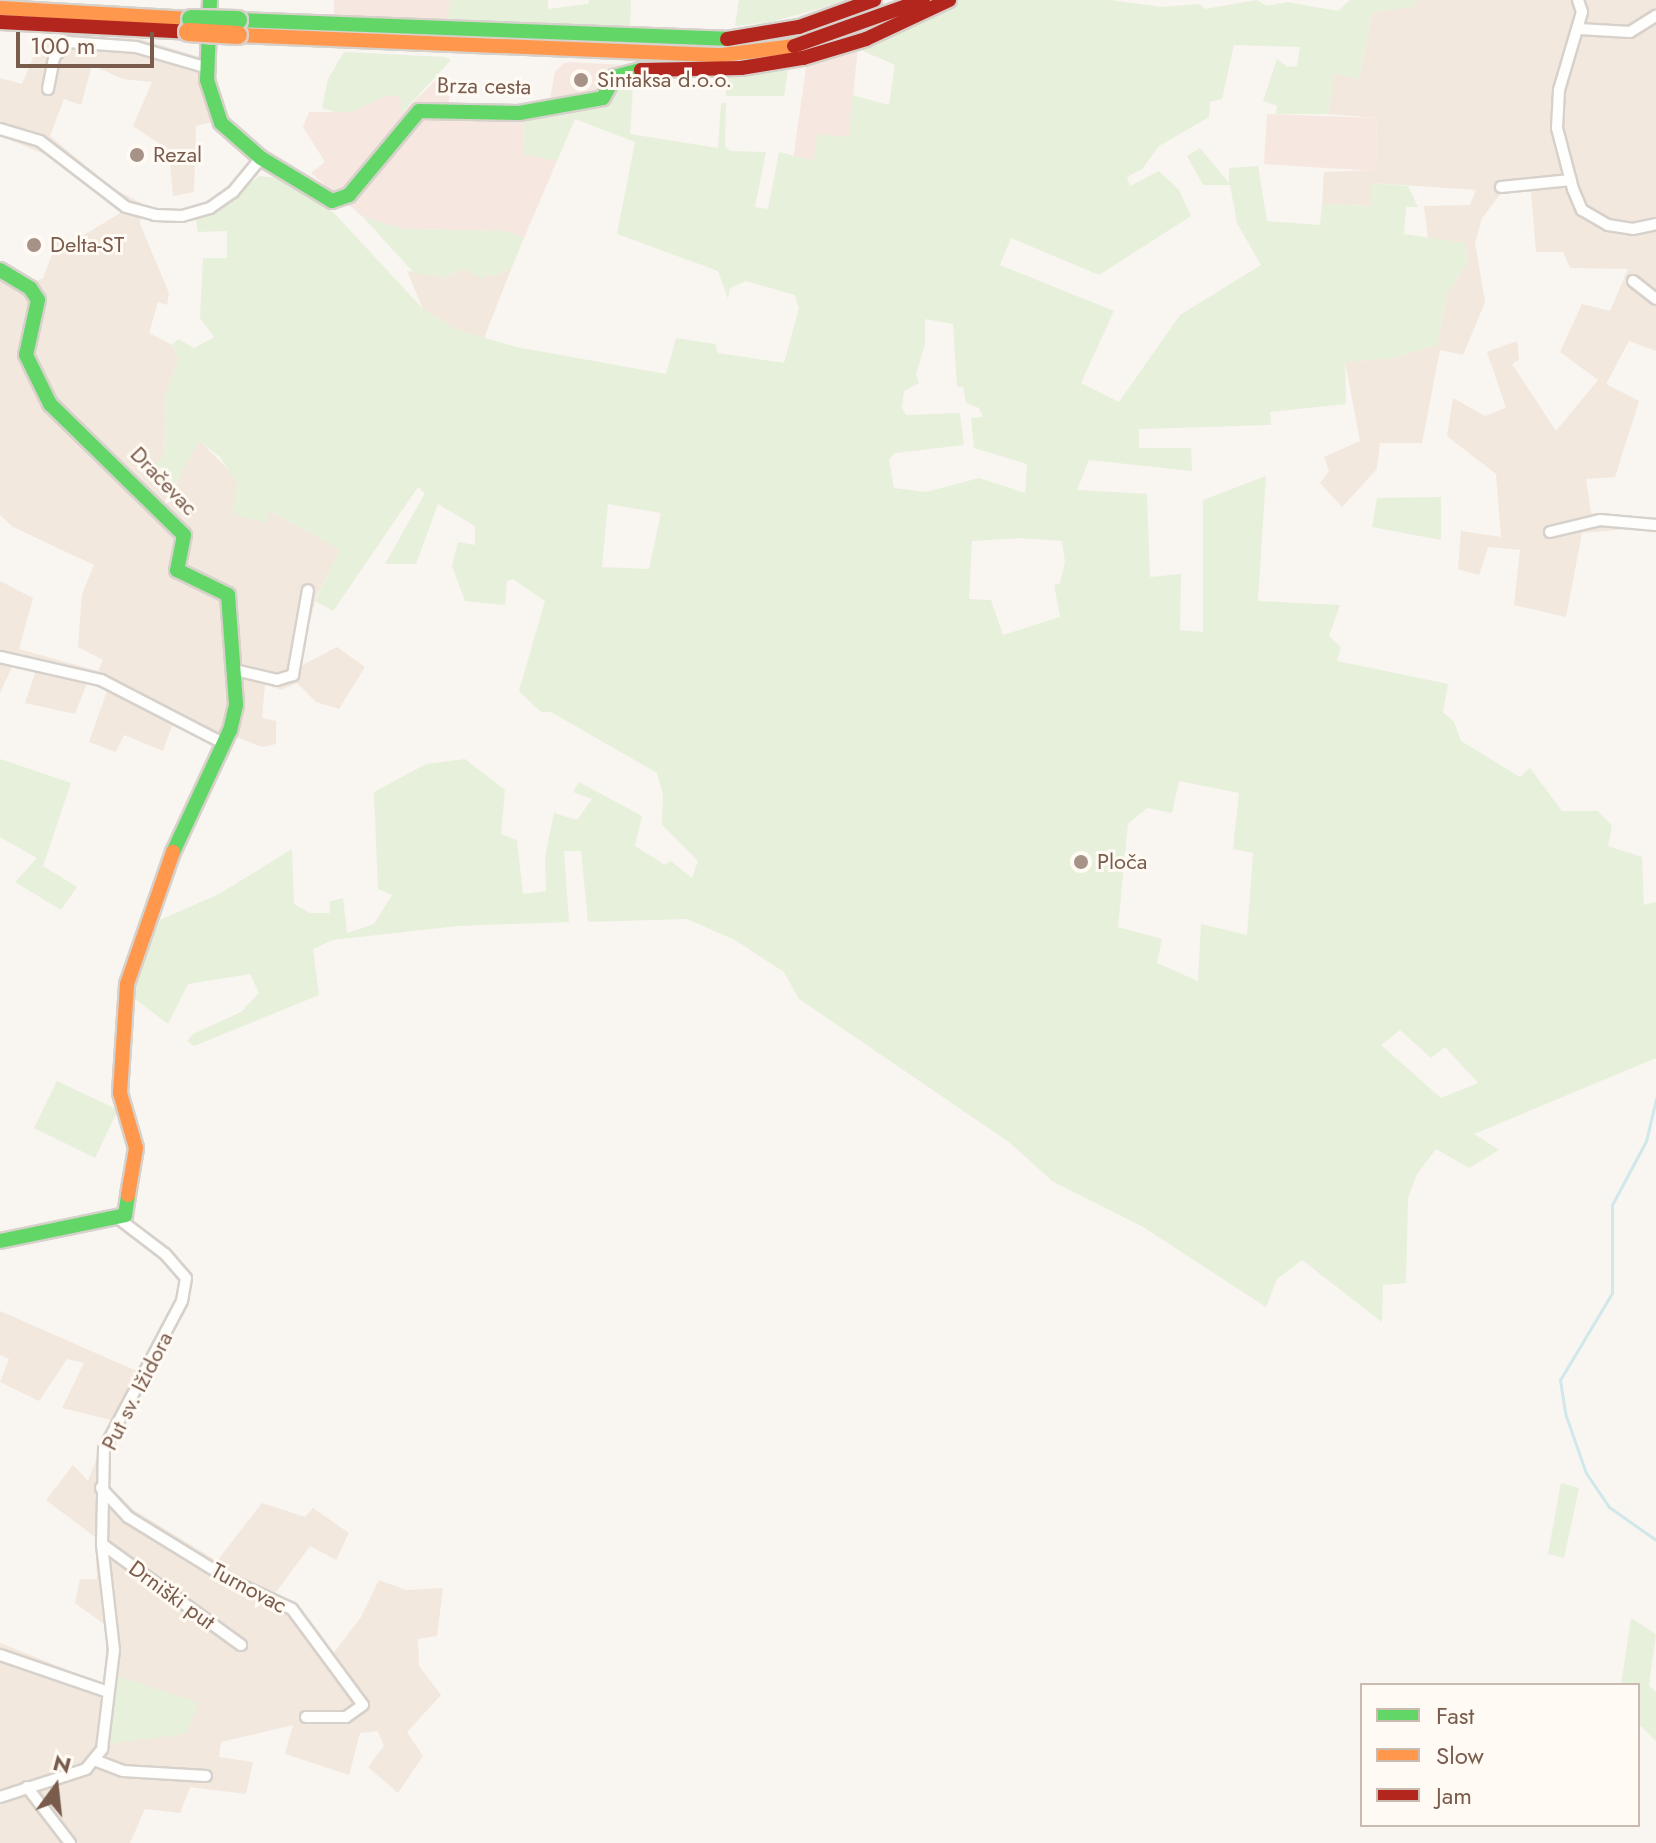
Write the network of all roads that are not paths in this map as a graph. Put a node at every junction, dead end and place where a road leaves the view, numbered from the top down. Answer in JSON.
{"nodes":[{"id":1,"x":210,"y":0,"type":"edge"},
{"id":2,"x":874,"y":0,"type":"edge"},
{"id":3,"x":923,"y":0,"type":"edge"},
{"id":4,"x":949,"y":0,"type":"edge"},
{"id":5,"x":1578,"y":0,"type":"edge"},
{"id":6,"x":0,"y":8,"type":"edge"},
{"id":7,"x":1656,"y":16,"type":"edge"},
{"id":8,"x":0,"y":22,"type":"edge"},
{"id":9,"x":190,"y":25,"type":"junction"},
{"id":10,"x":238,"y":28,"type":"junction"},
{"id":11,"x":1579,"y":29,"type":"junction"},
{"id":12,"x":424,"y":45,"type":"junction"},
{"id":13,"x":612,"y":54,"type":"junction"},
{"id":14,"x":461,"y":58,"type":"dead end"},
{"id":15,"x":558,"y":63,"type":"dead end"},
{"id":16,"x":208,"y":68,"type":"junction"},
{"id":17,"x":48,"y":89,"type":"dead end"},
{"id":18,"x":0,"y":129,"type":"edge"},
{"id":19,"x":261,"y":158,"type":"junction"},
{"id":20,"x":1571,"y":180,"type":"junction"},
{"id":21,"x":1501,"y":187,"type":"dead end"},
{"id":22,"x":1656,"y":224,"type":"edge"},
{"id":23,"x":0,"y":270,"type":"edge"},
{"id":24,"x":1633,"y":281,"type":"dead end"},
{"id":25,"x":1656,"y":299,"type":"edge"},
{"id":26,"x":1656,"y":525,"type":"edge"},
{"id":27,"x":1550,"y":532,"type":"dead end"},
{"id":28,"x":308,"y":590,"type":"dead end"},
{"id":29,"x":0,"y":657,"type":"edge"},
{"id":30,"x":235,"y":670,"type":"junction"},
{"id":31,"x":223,"y":743,"type":"junction"},
{"id":32,"x":122,"y":1217,"type":"junction"},
{"id":33,"x":0,"y":1241,"type":"edge"},
{"id":34,"x":101,"y":1488,"type":"junction"},
{"id":35,"x":102,"y":1544,"type":"junction"},
{"id":36,"x":241,"y":1645,"type":"dead end"},
{"id":37,"x":0,"y":1655,"type":"edge"},
{"id":38,"x":108,"y":1692,"type":"junction"},
{"id":39,"x":306,"y":1717,"type":"dead end"},
{"id":40,"x":97,"y":1761,"type":"junction"},
{"id":41,"x":206,"y":1776,"type":"dead end"},
{"id":42,"x":27,"y":1787,"type":"junction"},
{"id":43,"x":0,"y":1797,"type":"edge"},
{"id":44,"x":70,"y":1843,"type":"edge"}],
"edges":[{"from":1,"to":16,"type":"main road"},
{"from":2,"to":10,"type":"main road"},
{"from":3,"to":13,"type":"main road"},
{"from":4,"to":19,"type":"main road","name":"Brza cesta"},
{"from":5,"to":11,"type":"street"},
{"from":6,"to":9,"type":"main road"},
{"from":7,"to":11,"type":"street"},
{"from":8,"to":9,"type":"main road"},
{"from":9,"to":10,"type":"main road","bridge":true},
{"from":10,"to":12,"type":"main road"},
{"from":11,"to":20,"type":"street"},
{"from":12,"to":13,"type":"main road"},
{"from":12,"to":14,"type":"main road"},
{"from":13,"to":15,"type":"main road"},
{"from":16,"to":17,"type":"street"},
{"from":16,"to":19,"type":"main road"},
{"from":18,"to":19,"type":"street"},
{"from":20,"to":21,"type":"street"},
{"from":20,"to":22,"type":"street"},
{"from":23,"to":30,"type":"main road","name":"Dračevac"},
{"from":24,"to":25,"type":"street"},
{"from":26,"to":27,"type":"street"},
{"from":28,"to":30,"type":"street"},
{"from":29,"to":31,"type":"street"},
{"from":30,"to":31,"type":"main road","name":"Dračevac"},
{"from":31,"to":32,"type":"main road","name":"Dračevac"},
{"from":32,"to":33,"type":"main road"},
{"from":32,"to":34,"type":"street","name":"Put sv. Ižidora"},
{"from":34,"to":35,"type":"street","name":"Put sv. Ižidora"},
{"from":34,"to":39,"type":"street","name":"Turnovac"},
{"from":35,"to":36,"type":"street","name":"Drniški put"},
{"from":35,"to":38,"type":"street","name":"Put sv. Ižidora"},
{"from":37,"to":38,"type":"street"},
{"from":38,"to":40,"type":"street","name":"Put sv. Ižidora"},
{"from":40,"to":41,"type":"street"},
{"from":40,"to":42,"type":"street"},
{"from":42,"to":43,"type":"street"},
{"from":42,"to":44,"type":"street"}]}
